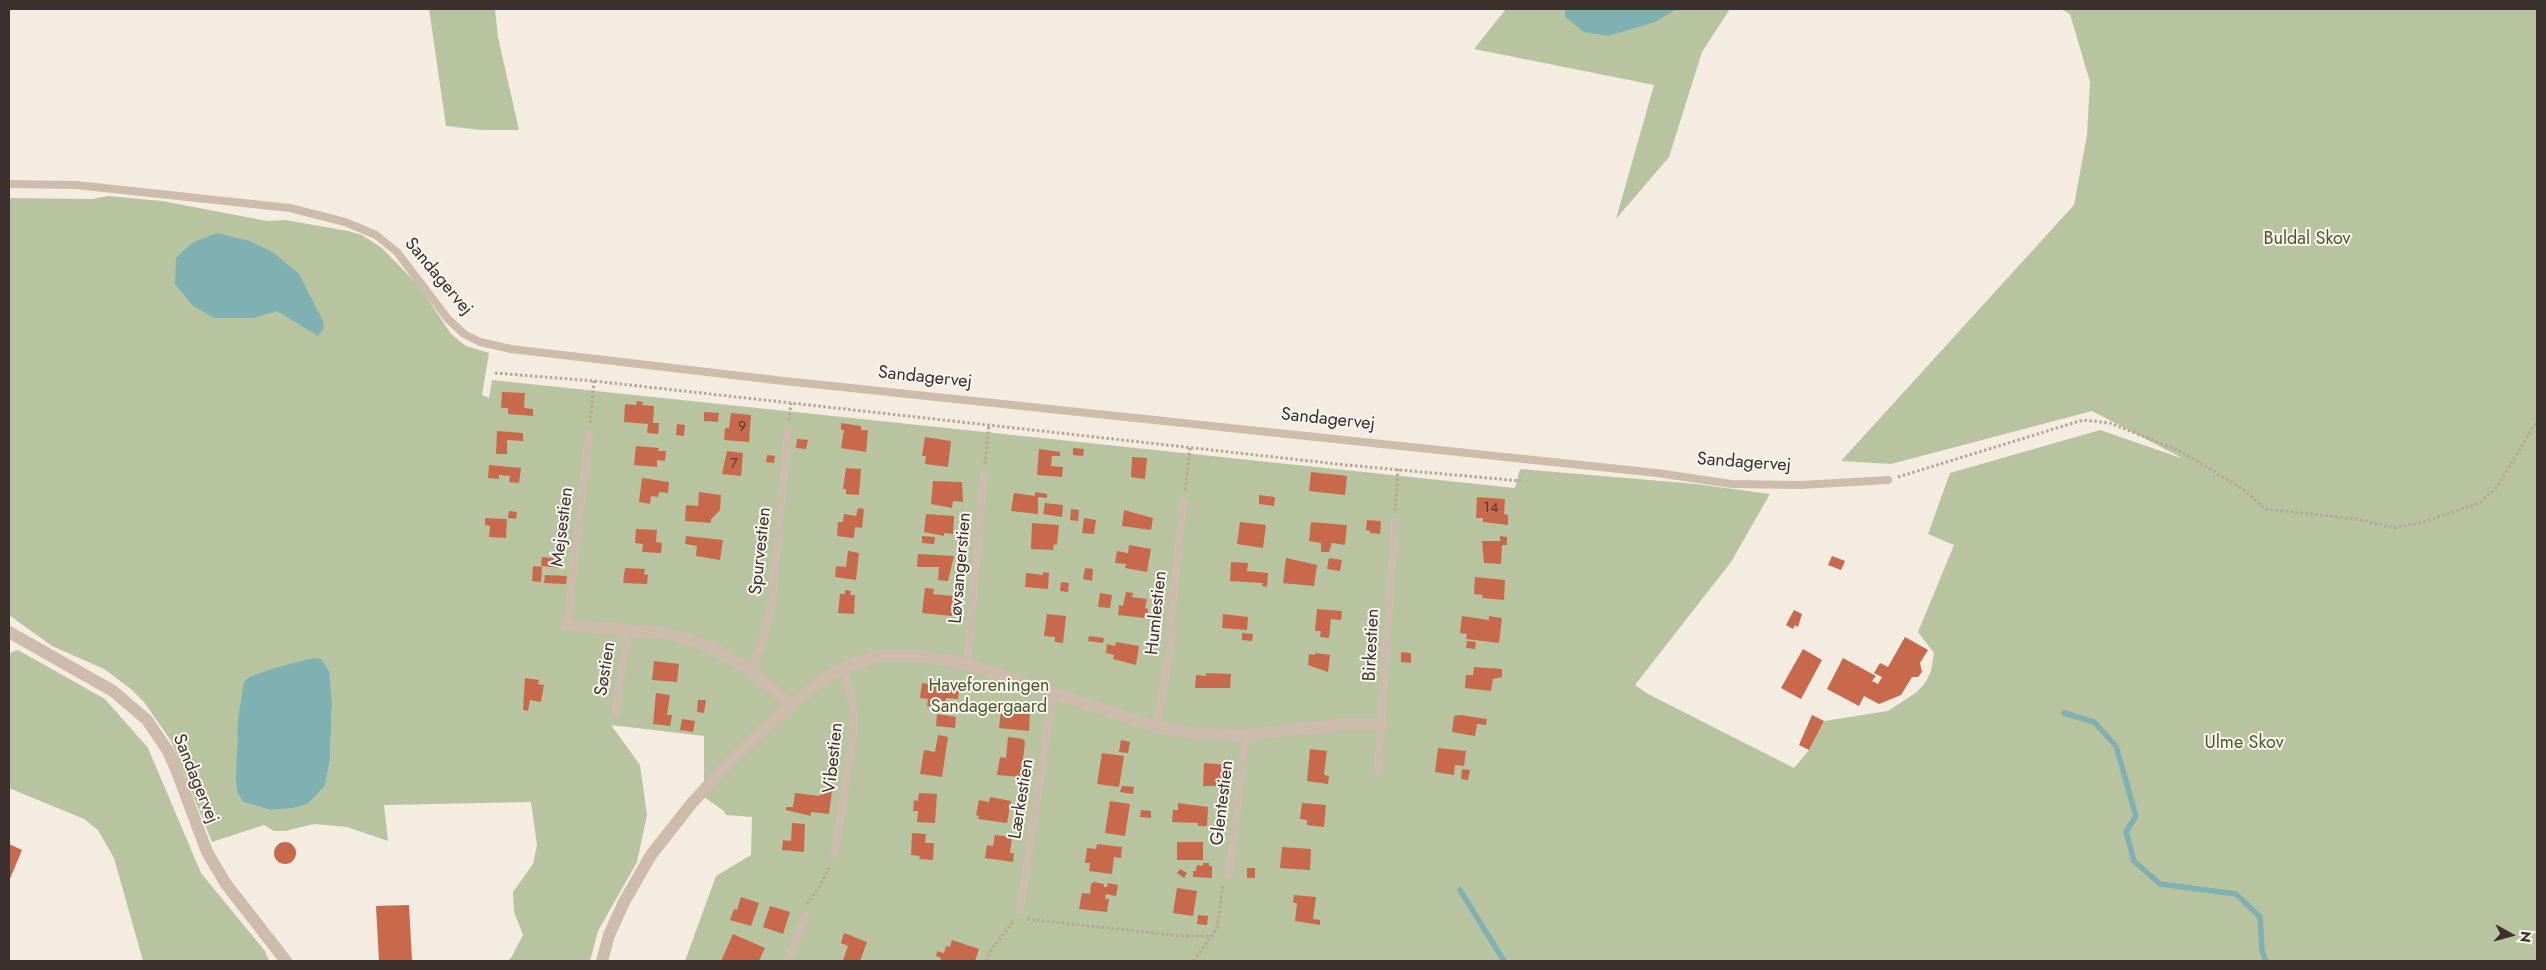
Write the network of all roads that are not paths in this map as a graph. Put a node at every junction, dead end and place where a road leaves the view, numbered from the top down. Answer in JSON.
{"nodes":[{"id":1,"x":9,"y":184,"type":"edge"},
{"id":2,"x":788,"y":431,"type":"dead end"},
{"id":3,"x":589,"y":434,"type":"road end"},
{"id":4,"x":984,"y":474,"type":"road end"},
{"id":5,"x":1888,"y":480,"type":"road end"},
{"id":6,"x":1183,"y":502,"type":"road end"},
{"id":7,"x":1395,"y":522,"type":"road end"},
{"id":8,"x":567,"y":625,"type":"joint"},
{"id":9,"x":628,"y":630,"type":"junction"},
{"id":10,"x":9,"y":632,"type":"edge"},
{"id":11,"x":967,"y":664,"type":"junction"},
{"id":12,"x":844,"y":667,"type":"junction"},
{"id":13,"x":750,"y":670,"type":"junction"},
{"id":14,"x":1053,"y":693,"type":"junction"},
{"id":15,"x":791,"y":705,"type":"junction"},
{"id":16,"x":615,"y":713,"type":"dead end"},
{"id":17,"x":1382,"y":725,"type":"junction"},
{"id":18,"x":1156,"y":727,"type":"junction"},
{"id":19,"x":1246,"y":735,"type":"junction"},
{"id":20,"x":1378,"y":769,"type":"dead end"},
{"id":21,"x":835,"y":853,"type":"road end"},
{"id":22,"x":1229,"y":874,"type":"road end"},
{"id":23,"x":1020,"y":910,"type":"road end"},
{"id":24,"x":805,"y":916,"type":"road end"},
{"id":25,"x":286,"y":961,"type":"edge"},
{"id":26,"x":602,"y":961,"type":"edge"},
{"id":27,"x":788,"y":961,"type":"edge"}],
"edges":[{"from":1,"to":5,"type":"lane","name":"Sandagervej"},
{"from":2,"to":13,"type":"lane","name":"Spurvestien"},
{"from":3,"to":8,"type":"lane","name":"Mejsestien"},
{"from":4,"to":11,"type":"lane","name":"Løvsangerstien"},
{"from":6,"to":18,"type":"lane","name":"Humlestien"},
{"from":7,"to":17,"type":"lane","name":"Birkestien"},
{"from":8,"to":9,"type":"street"},
{"from":9,"to":13,"type":"street"},
{"from":9,"to":16,"type":"lane","name":"Søstien"},
{"from":10,"to":25,"type":"street","name":"Sandagervej"},
{"from":11,"to":12,"type":"street"},
{"from":11,"to":14,"type":"street"},
{"from":12,"to":15,"type":"street"},
{"from":12,"to":21,"type":"lane","name":"Vibestien"},
{"from":13,"to":15,"type":"street"},
{"from":14,"to":18,"type":"street"},
{"from":14,"to":23,"type":"lane","name":"Lærkestien"},
{"from":15,"to":26,"type":"street"},
{"from":17,"to":19,"type":"street"},
{"from":17,"to":20,"type":"lane","name":"Birkestien"},
{"from":18,"to":19,"type":"street"},
{"from":19,"to":22,"type":"lane","name":"Glentestien"},
{"from":24,"to":27,"type":"lane"}]}
